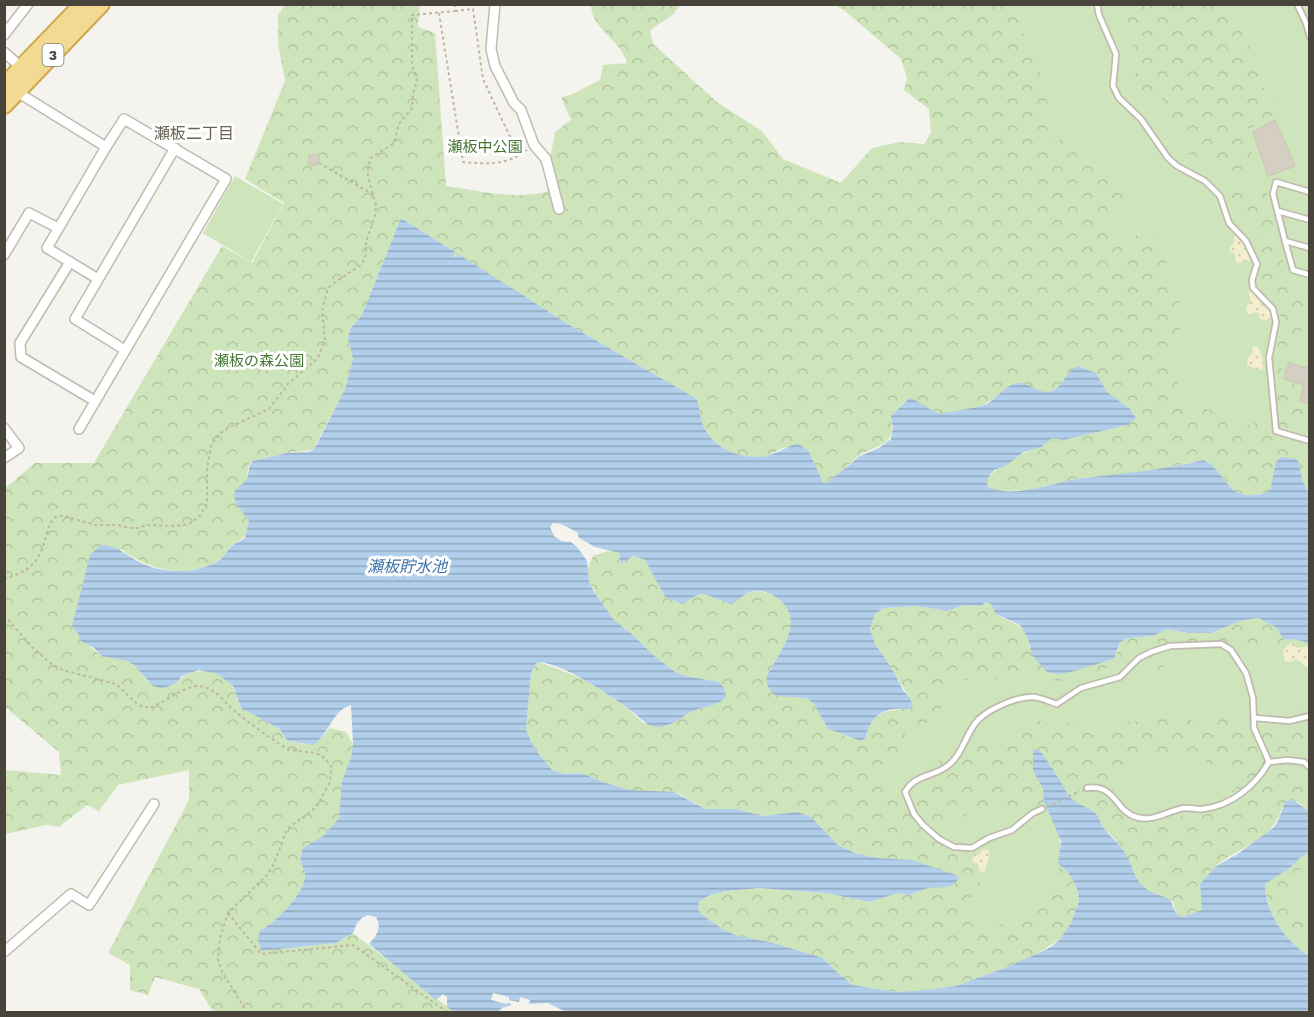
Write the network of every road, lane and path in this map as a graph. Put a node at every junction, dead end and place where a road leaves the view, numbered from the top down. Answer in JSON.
{"nodes":[{"id":1,"x":28,"y":4,"type":"edge"},
{"id":2,"x":82,"y":4,"type":"edge"},
{"id":3,"x":101,"y":4,"type":"edge"},
{"id":4,"x":455,"y":4,"type":"edge"},
{"id":5,"x":495,"y":4,"type":"edge"},
{"id":6,"x":1097,"y":4,"type":"edge"},
{"id":7,"x":1297,"y":4,"type":"edge"},
{"id":8,"x":438,"y":13,"type":"junction"},
{"id":9,"x":4,"y":35,"type":"edge"},
{"id":10,"x":1310,"y":38,"type":"edge"},
{"id":11,"x":4,"y":52,"type":"edge"},
{"id":12,"x":26,"y":73,"type":"junction"},
{"id":13,"x":9,"y":87,"type":"edge"},
{"id":14,"x":4,"y":105,"type":"edge"},
{"id":15,"x":534,"y":145,"type":"junction"},
{"id":16,"x":106,"y":147,"type":"junction"},
{"id":17,"x":176,"y":148,"type":"junction"},
{"id":18,"x":319,"y":164,"type":"dead end"},
{"id":19,"x":1310,"y":192,"type":"edge"},
{"id":20,"x":374,"y":195,"type":"junction"},
{"id":21,"x":559,"y":208,"type":"dead end"},
{"id":22,"x":1278,"y":211,"type":"junction"},
{"id":23,"x":1310,"y":220,"type":"edge"},
{"id":24,"x":58,"y":228,"type":"junction"},
{"id":25,"x":1285,"y":241,"type":"junction"},
{"id":26,"x":1310,"y":248,"type":"edge"},
{"id":27,"x":4,"y":255,"type":"edge"},
{"id":28,"x":70,"y":262,"type":"junction"},
{"id":29,"x":1310,"y":275,"type":"edge"},
{"id":30,"x":98,"y":279,"type":"junction"},
{"id":31,"x":125,"y":350,"type":"junction"},
{"id":32,"x":95,"y":401,"type":"junction"},
{"id":33,"x":4,"y":428,"type":"edge"},
{"id":34,"x":79,"y":429,"type":"dead end"},
{"id":35,"x":1310,"y":441,"type":"edge"},
{"id":36,"x":4,"y":458,"type":"edge"},
{"id":37,"x":4,"y":579,"type":"edge"},
{"id":38,"x":4,"y":615,"type":"edge"},
{"id":39,"x":1310,"y":716,"type":"edge"},
{"id":40,"x":1255,"y":718,"type":"junction"},
{"id":41,"x":1269,"y":762,"type":"junction"},
{"id":42,"x":1310,"y":768,"type":"edge"},
{"id":43,"x":1087,"y":788,"type":"joint"},
{"id":44,"x":154,"y":804,"type":"dead end"},
{"id":45,"x":1042,"y":809,"type":"joint"},
{"id":46,"x":228,"y":913,"type":"junction"},
{"id":47,"x":4,"y":951,"type":"edge"},
{"id":48,"x":247,"y":1012,"type":"edge"},
{"id":49,"x":447,"y":1012,"type":"edge"}],
"edges":[{"from":1,"to":9,"type":"street"},
{"from":2,"to":12,"type":"highway","number":"3"},
{"from":3,"to":12,"type":"highway","number":"3"},
{"from":4,"to":8,"type":"path"},
{"from":5,"to":15,"type":"street"},
{"from":6,"to":35,"type":"lane"},
{"from":7,"to":10,"type":"lane"},
{"from":8,"to":15,"type":"path"},
{"from":8,"to":20,"type":"path"},
{"from":11,"to":12,"type":"street"},
{"from":12,"to":13,"type":"highway","number":"3"},
{"from":13,"to":14,"type":"highway","number":"3"},
{"from":13,"to":16,"type":"street"},
{"from":15,"to":21,"type":"street"},
{"from":16,"to":17,"type":"street"},
{"from":16,"to":24,"type":"street"},
{"from":17,"to":30,"type":"street"},
{"from":17,"to":31,"type":"street"},
{"from":18,"to":20,"type":"path"},
{"from":19,"to":22,"type":"lane"},
{"from":20,"to":37,"type":"path"},
{"from":22,"to":23,"type":"lane"},
{"from":22,"to":25,"type":"lane"},
{"from":24,"to":27,"type":"street"},
{"from":24,"to":28,"type":"street"},
{"from":25,"to":26,"type":"lane"},
{"from":25,"to":29,"type":"lane"},
{"from":28,"to":30,"type":"street"},
{"from":28,"to":32,"type":"street"},
{"from":30,"to":31,"type":"street"},
{"from":31,"to":32,"type":"street"},
{"from":32,"to":34,"type":"street"},
{"from":33,"to":36,"type":"street"},
{"from":38,"to":46,"type":"path"},
{"from":39,"to":40,"type":"lane"},
{"from":40,"to":41,"type":"lane"},
{"from":40,"to":45,"type":"lane"},
{"from":41,"to":42,"type":"lane"},
{"from":41,"to":43,"type":"lane"},
{"from":43,"to":45,"type":"path"},
{"from":44,"to":47,"type":"street"},
{"from":46,"to":48,"type":"path"},
{"from":46,"to":49,"type":"path"}]}
